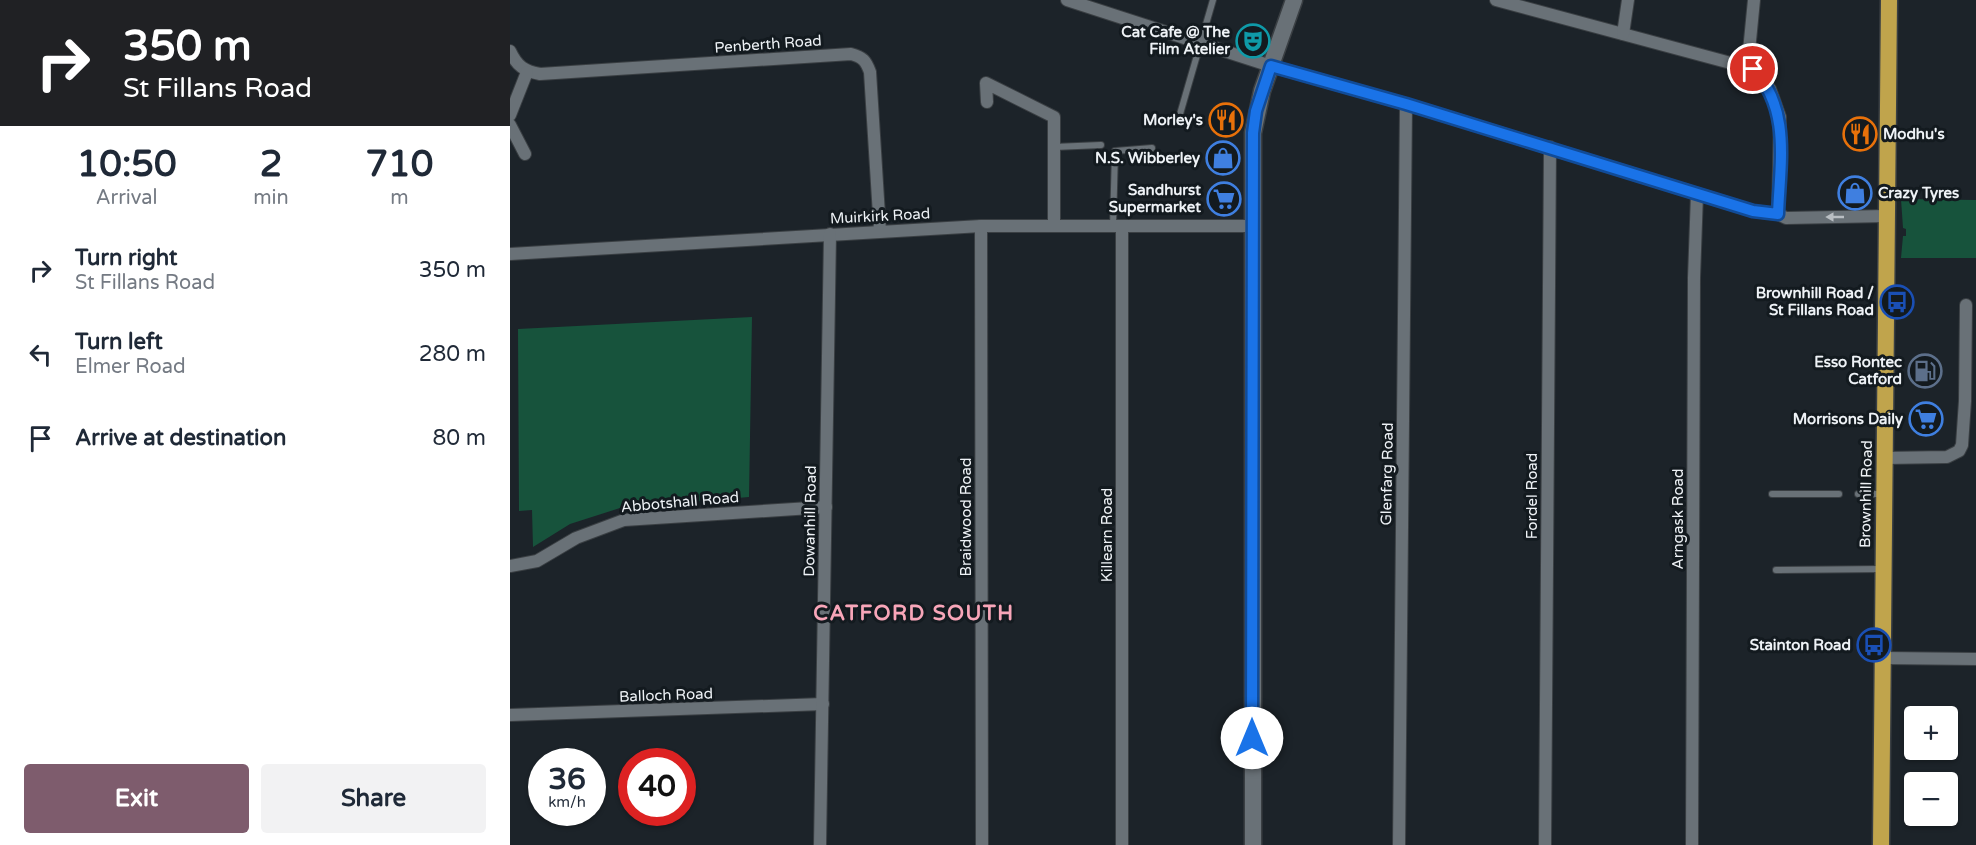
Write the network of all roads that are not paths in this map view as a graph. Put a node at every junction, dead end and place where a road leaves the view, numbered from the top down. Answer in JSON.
{"nodes":[{"id":1,"x":1067,"y":0,"type":"edge"},
{"id":2,"x":1213,"y":0,"type":"edge"},
{"id":3,"x":1294,"y":0,"type":"edge"},
{"id":4,"x":1498,"y":0,"type":"edge"},
{"id":5,"x":1628,"y":0,"type":"edge"},
{"id":6,"x":1754,"y":0,"type":"edge"},
{"id":7,"x":1889,"y":0,"type":"edge"},
{"id":8,"x":1080,"y":3,"type":"edge"},
{"id":9,"x":1623,"y":34,"type":"junction"},
{"id":10,"x":1198,"y":43,"type":"junction"},
{"id":11,"x":510,"y":51,"type":"edge"},
{"id":12,"x":1271,"y":66,"type":"junction"},
{"id":13,"x":1753,"y":69,"type":"junction"},
{"id":14,"x":527,"y":72,"type":"junction"},
{"id":15,"x":987,"y":102,"type":"dead end"},
{"id":16,"x":1406,"y":104,"type":"junction"},
{"id":17,"x":510,"y":115,"type":"edge"},
{"id":18,"x":1178,"y":121,"type":"dead end"},
{"id":19,"x":510,"y":125,"type":"edge"},
{"id":20,"x":1101,"y":145,"type":"dead end"},
{"id":21,"x":1054,"y":147,"type":"junction"},
{"id":22,"x":1550,"y":147,"type":"junction"},
{"id":23,"x":1152,"y":148,"type":"dead end"},
{"id":24,"x":525,"y":154,"type":"dead end"},
{"id":25,"x":1697,"y":194,"type":"junction"},
{"id":26,"x":1778,"y":214,"type":"junction"},
{"id":27,"x":1886,"y":216,"type":"junction"},
{"id":28,"x":981,"y":226,"type":"junction"},
{"id":29,"x":1054,"y":226,"type":"junction"},
{"id":30,"x":1117,"y":226,"type":"junction"},
{"id":31,"x":1252,"y":226,"type":"junction"},
{"id":32,"x":880,"y":231,"type":"junction"},
{"id":33,"x":830,"y":234,"type":"junction"},
{"id":34,"x":510,"y":254,"type":"edge"},
{"id":35,"x":1966,"y":305,"type":"dead end"},
{"id":36,"x":1971,"y":345,"type":"edge"},
{"id":37,"x":1884,"y":458,"type":"junction"},
{"id":38,"x":1772,"y":494,"type":"dead end"},
{"id":39,"x":1839,"y":494,"type":"dead end"},
{"id":40,"x":1858,"y":494,"type":"dead end"},
{"id":41,"x":1884,"y":494,"type":"junction"},
{"id":42,"x":826,"y":507,"type":"junction"},
{"id":43,"x":510,"y":566,"type":"edge"},
{"id":44,"x":1883,"y":569,"type":"junction"},
{"id":45,"x":1776,"y":570,"type":"dead end"},
{"id":46,"x":1882,"y":658,"type":"junction"},
{"id":47,"x":1976,"y":659,"type":"edge"},
{"id":48,"x":823,"y":704,"type":"junction"},
{"id":49,"x":510,"y":715,"type":"edge"},
{"id":50,"x":820,"y":845,"type":"edge"},
{"id":51,"x":982,"y":845,"type":"edge"},
{"id":52,"x":1122,"y":845,"type":"edge"},
{"id":53,"x":1252,"y":845,"type":"edge"},
{"id":54,"x":1400,"y":845,"type":"edge"},
{"id":55,"x":1545,"y":845,"type":"edge"},
{"id":56,"x":1692,"y":845,"type":"edge"},
{"id":57,"x":1881,"y":845,"type":"edge"}],
"edges":[{"from":1,"to":8,"type":"street"},
{"from":2,"to":10,"type":"lane"},
{"from":3,"to":12,"type":"street"},
{"from":4,"to":9,"type":"street"},
{"from":5,"to":9,"type":"street"},
{"from":6,"to":13,"type":"street"},
{"from":7,"to":27,"type":"highway","name":"Brownhill Road"},
{"from":8,"to":10,"type":"street"},
{"from":9,"to":13,"type":"street"},
{"from":10,"to":12,"type":"street"},
{"from":10,"to":18,"type":"lane"},
{"from":11,"to":14,"type":"street"},
{"from":12,"to":16,"type":"street"},
{"from":12,"to":31,"type":"street"},
{"from":13,"to":26,"type":"street"},
{"from":14,"to":17,"type":"street"},
{"from":14,"to":32,"type":"street","name":"Penberth Road"},
{"from":15,"to":21,"type":"street"},
{"from":16,"to":22,"type":"street"},
{"from":16,"to":54,"type":"street","name":"Glenfarg Road"},
{"from":19,"to":24,"type":"street"},
{"from":20,"to":21,"type":"lane"},
{"from":21,"to":29,"type":"street"},
{"from":22,"to":25,"type":"street"},
{"from":22,"to":55,"type":"street","name":"Fordel Road"},
{"from":23,"to":30,"type":"lane"},
{"from":25,"to":26,"type":"street"},
{"from":25,"to":56,"type":"street","name":"Arngask Road"},
{"from":27,"to":26,"type":"street","one_way":true},
{"from":27,"to":37,"type":"highway","name":"Brownhill Road"},
{"from":28,"to":29,"type":"street","name":"Muirkirk Road"},
{"from":28,"to":32,"type":"street","name":"Muirkirk Road"},
{"from":28,"to":51,"type":"street","name":"Braidwood Road"},
{"from":29,"to":30,"type":"street","name":"Muirkirk Road"},
{"from":30,"to":31,"type":"street","name":"Muirkirk Road"},
{"from":30,"to":52,"type":"street","name":"Killearn Road"},
{"from":31,"to":53,"type":"street"},
{"from":32,"to":33,"type":"street","name":"Muirkirk Road"},
{"from":33,"to":34,"type":"street","name":"Muirkirk Road"},
{"from":33,"to":42,"type":"street","name":"Dowanhill Road"},
{"from":35,"to":36,"type":"street"},
{"from":36,"to":37,"type":"street"},
{"from":37,"to":41,"type":"highway","name":"Brownhill Road"},
{"from":38,"to":39,"type":"lane"},
{"from":40,"to":41,"type":"lane"},
{"from":41,"to":44,"type":"highway","name":"Brownhill Road"},
{"from":42,"to":43,"type":"street","name":"Abbotshall Road"},
{"from":42,"to":48,"type":"street","name":"Dowanhill Road"},
{"from":44,"to":45,"type":"lane"},
{"from":44,"to":46,"type":"highway","name":"Brownhill Road"},
{"from":46,"to":47,"type":"street"},
{"from":46,"to":57,"type":"highway","name":"Brownhill Road"},
{"from":48,"to":49,"type":"street","name":"Balloch Road"},
{"from":48,"to":50,"type":"street","name":"Dowanhill Road"}]}
